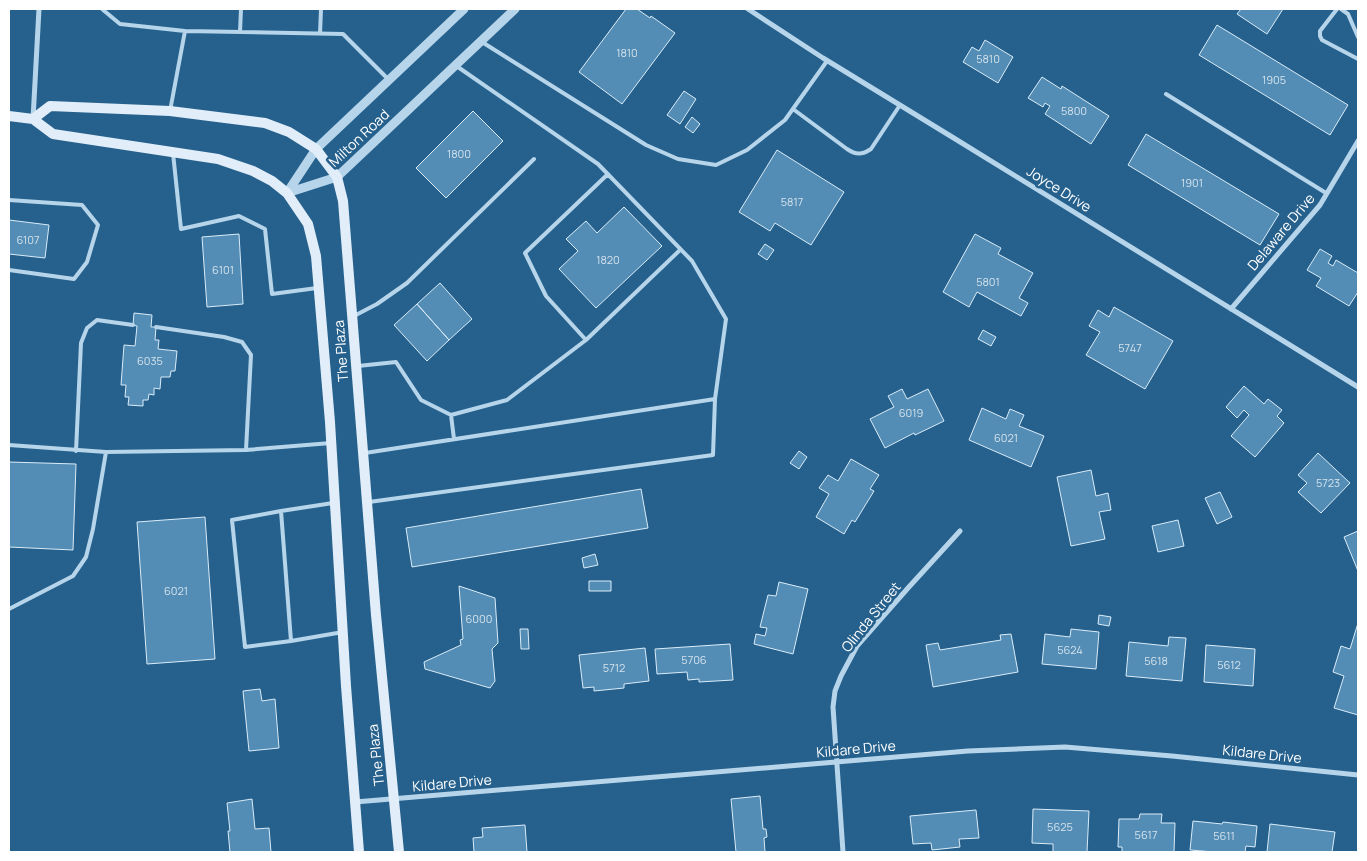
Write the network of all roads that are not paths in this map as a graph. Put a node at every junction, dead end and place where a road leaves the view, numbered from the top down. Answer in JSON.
{"nodes":[{"id":1,"x":40,"y":9,"type":"edge"},
{"id":2,"x":102,"y":9,"type":"edge"},
{"id":3,"x":241,"y":9,"type":"edge"},
{"id":4,"x":321,"y":9,"type":"edge"},
{"id":5,"x":464,"y":9,"type":"edge"},
{"id":6,"x":515,"y":9,"type":"edge"},
{"id":7,"x":748,"y":9,"type":"edge"},
{"id":8,"x":1337,"y":9,"type":"edge"},
{"id":9,"x":1341,"y":9,"type":"edge"},
{"id":10,"x":185,"y":31,"type":"junction"},
{"id":11,"x":240,"y":32,"type":"junction"},
{"id":12,"x":320,"y":34,"type":"junction"},
{"id":13,"x":1358,"y":38,"type":"edge"},
{"id":14,"x":481,"y":41,"type":"junction"},
{"id":15,"x":1358,"y":59,"type":"edge"},
{"id":16,"x":827,"y":61,"type":"junction"},
{"id":17,"x":455,"y":65,"type":"junction"},
{"id":18,"x":389,"y":80,"type":"junction"},
{"id":19,"x":1166,"y":94,"type":"dead end"},
{"id":20,"x":900,"y":105,"type":"junction"},
{"id":21,"x":793,"y":109,"type":"junction"},
{"id":22,"x":170,"y":111,"type":"junction"},
{"id":23,"x":9,"y":116,"type":"edge"},
{"id":24,"x":33,"y":119,"type":"junction"},
{"id":25,"x":1358,"y":141,"type":"edge"},
{"id":26,"x":316,"y":149,"type":"junction"},
{"id":27,"x":173,"y":152,"type":"junction"},
{"id":28,"x":534,"y":159,"type":"dead end"},
{"id":29,"x":608,"y":174,"type":"junction"},
{"id":30,"x":337,"y":177,"type":"junction"},
{"id":31,"x":287,"y":193,"type":"junction"},
{"id":32,"x":1326,"y":193,"type":"junction"},
{"id":33,"x":9,"y":200,"type":"edge"},
{"id":34,"x":680,"y":250,"type":"junction"},
{"id":35,"x":9,"y":270,"type":"edge"},
{"id":36,"x":319,"y":288,"type":"junction"},
{"id":37,"x":1231,"y":309,"type":"junction"},
{"id":38,"x":352,"y":317,"type":"junction"},
{"id":39,"x":133,"y":325,"type":"dead end"},
{"id":40,"x":156,"y":327,"type":"dead end"},
{"id":41,"x":586,"y":340,"type":"junction"},
{"id":42,"x":356,"y":367,"type":"junction"},
{"id":43,"x":1358,"y":387,"type":"edge"},
{"id":44,"x":715,"y":399,"type":"junction"},
{"id":45,"x":451,"y":415,"type":"junction"},
{"id":46,"x":454,"y":439,"type":"junction"},
{"id":47,"x":331,"y":443,"type":"junction"},
{"id":48,"x":9,"y":445,"type":"edge"},
{"id":49,"x":246,"y":450,"type":"junction"},
{"id":50,"x":76,"y":451,"type":"junction"},
{"id":51,"x":106,"y":452,"type":"junction"},
{"id":52,"x":362,"y":453,"type":"junction"},
{"id":53,"x":335,"y":503,"type":"junction"},
{"id":54,"x":366,"y":503,"type":"junction"},
{"id":55,"x":280,"y":511,"type":"junction"},
{"id":56,"x":960,"y":531,"type":"dead end"},
{"id":57,"x":9,"y":608,"type":"edge"},
{"id":58,"x":343,"y":632,"type":"junction"},
{"id":59,"x":290,"y":641,"type":"junction"},
{"id":60,"x":836,"y":762,"type":"junction"},
{"id":61,"x":1358,"y":776,"type":"edge"},
{"id":62,"x":394,"y":799,"type":"junction"},
{"id":63,"x":355,"y":802,"type":"junction"},
{"id":64,"x":359,"y":852,"type":"edge"},
{"id":65,"x":399,"y":852,"type":"edge"},
{"id":66,"x":843,"y":852,"type":"edge"}],
"edges":[{"from":1,"to":24,"type":"street"},
{"from":2,"to":10,"type":"lane"},
{"from":3,"to":11,"type":"lane"},
{"from":4,"to":12,"type":"lane"},
{"from":5,"to":18,"type":"street","name":"Milton Road"},
{"from":6,"to":14,"type":"street","name":"Milton Road"},
{"from":7,"to":16,"type":"street","name":"Joyce Drive"},
{"from":8,"to":15,"type":"lane"},
{"from":9,"to":13,"type":"lane"},
{"from":10,"to":11,"type":"lane"},
{"from":10,"to":22,"type":"lane"},
{"from":11,"to":12,"type":"lane"},
{"from":12,"to":18,"type":"lane"},
{"from":14,"to":17,"type":"street","name":"Milton Road"},
{"from":14,"to":21,"type":"lane"},
{"from":16,"to":20,"type":"street","name":"Joyce Drive"},
{"from":16,"to":21,"type":"lane"},
{"from":17,"to":29,"type":"lane"},
{"from":17,"to":30,"type":"street","name":"Milton Road"},
{"from":18,"to":26,"type":"street","name":"Milton Road"},
{"from":19,"to":32,"type":"lane"},
{"from":20,"to":21,"type":"lane"},
{"from":20,"to":37,"type":"street","name":"Joyce Drive"},
{"from":22,"to":24,"type":"main road","name":"The Plaza"},
{"from":22,"to":26,"type":"main road","name":"The Plaza"},
{"from":23,"to":24,"type":"main road","name":"The Plaza"},
{"from":24,"to":27,"type":"main road","name":"The Plaza"},
{"from":25,"to":32,"type":"street","name":"Delaware Drive"},
{"from":26,"to":30,"type":"main road","name":"The Plaza"},
{"from":26,"to":31,"type":"street","name":"Milton Road"},
{"from":27,"to":31,"type":"main road","name":"The Plaza"},
{"from":27,"to":36,"type":"lane"},
{"from":28,"to":38,"type":"lane"},
{"from":29,"to":34,"type":"lane"},
{"from":29,"to":41,"type":"lane"},
{"from":30,"to":31,"type":"street","name":"Milton Road"},
{"from":30,"to":38,"type":"main road","name":"The Plaza"},
{"from":31,"to":36,"type":"main road","name":"The Plaza"},
{"from":32,"to":37,"type":"street","name":"Delaware Drive"},
{"from":33,"to":35,"type":"lane"},
{"from":34,"to":41,"type":"lane"},
{"from":34,"to":44,"type":"lane"},
{"from":36,"to":47,"type":"main road","name":"The Plaza"},
{"from":37,"to":43,"type":"street","name":"Joyce Drive"},
{"from":38,"to":42,"type":"main road","name":"The Plaza"},
{"from":39,"to":50,"type":"lane"},
{"from":40,"to":49,"type":"lane"},
{"from":41,"to":45,"type":"lane"},
{"from":42,"to":45,"type":"lane"},
{"from":42,"to":52,"type":"main road","name":"The Plaza"},
{"from":44,"to":46,"type":"lane"},
{"from":44,"to":54,"type":"lane"},
{"from":45,"to":46,"type":"lane"},
{"from":46,"to":52,"type":"lane"},
{"from":47,"to":49,"type":"lane"},
{"from":47,"to":53,"type":"main road","name":"The Plaza"},
{"from":48,"to":50,"type":"lane"},
{"from":49,"to":51,"type":"lane"},
{"from":50,"to":51,"type":"lane"},
{"from":51,"to":57,"type":"lane"},
{"from":52,"to":54,"type":"main road","name":"The Plaza"},
{"from":53,"to":55,"type":"lane"},
{"from":53,"to":58,"type":"main road","name":"The Plaza"},
{"from":54,"to":62,"type":"main road","name":"The Plaza"},
{"from":55,"to":59,"type":"lane"},
{"from":55,"to":59,"type":"lane"},
{"from":56,"to":60,"type":"street","name":"Olinda Street"},
{"from":58,"to":59,"type":"lane"},
{"from":58,"to":63,"type":"main road","name":"The Plaza"},
{"from":60,"to":61,"type":"street","name":"Kildare Drive"},
{"from":60,"to":62,"type":"street","name":"Kildare Drive"},
{"from":60,"to":66,"type":"street","name":"Olinda Street"},
{"from":62,"to":63,"type":"street","name":"Kildare Drive"},
{"from":62,"to":65,"type":"main road","name":"The Plaza"},
{"from":63,"to":64,"type":"main road","name":"The Plaza"}]}
